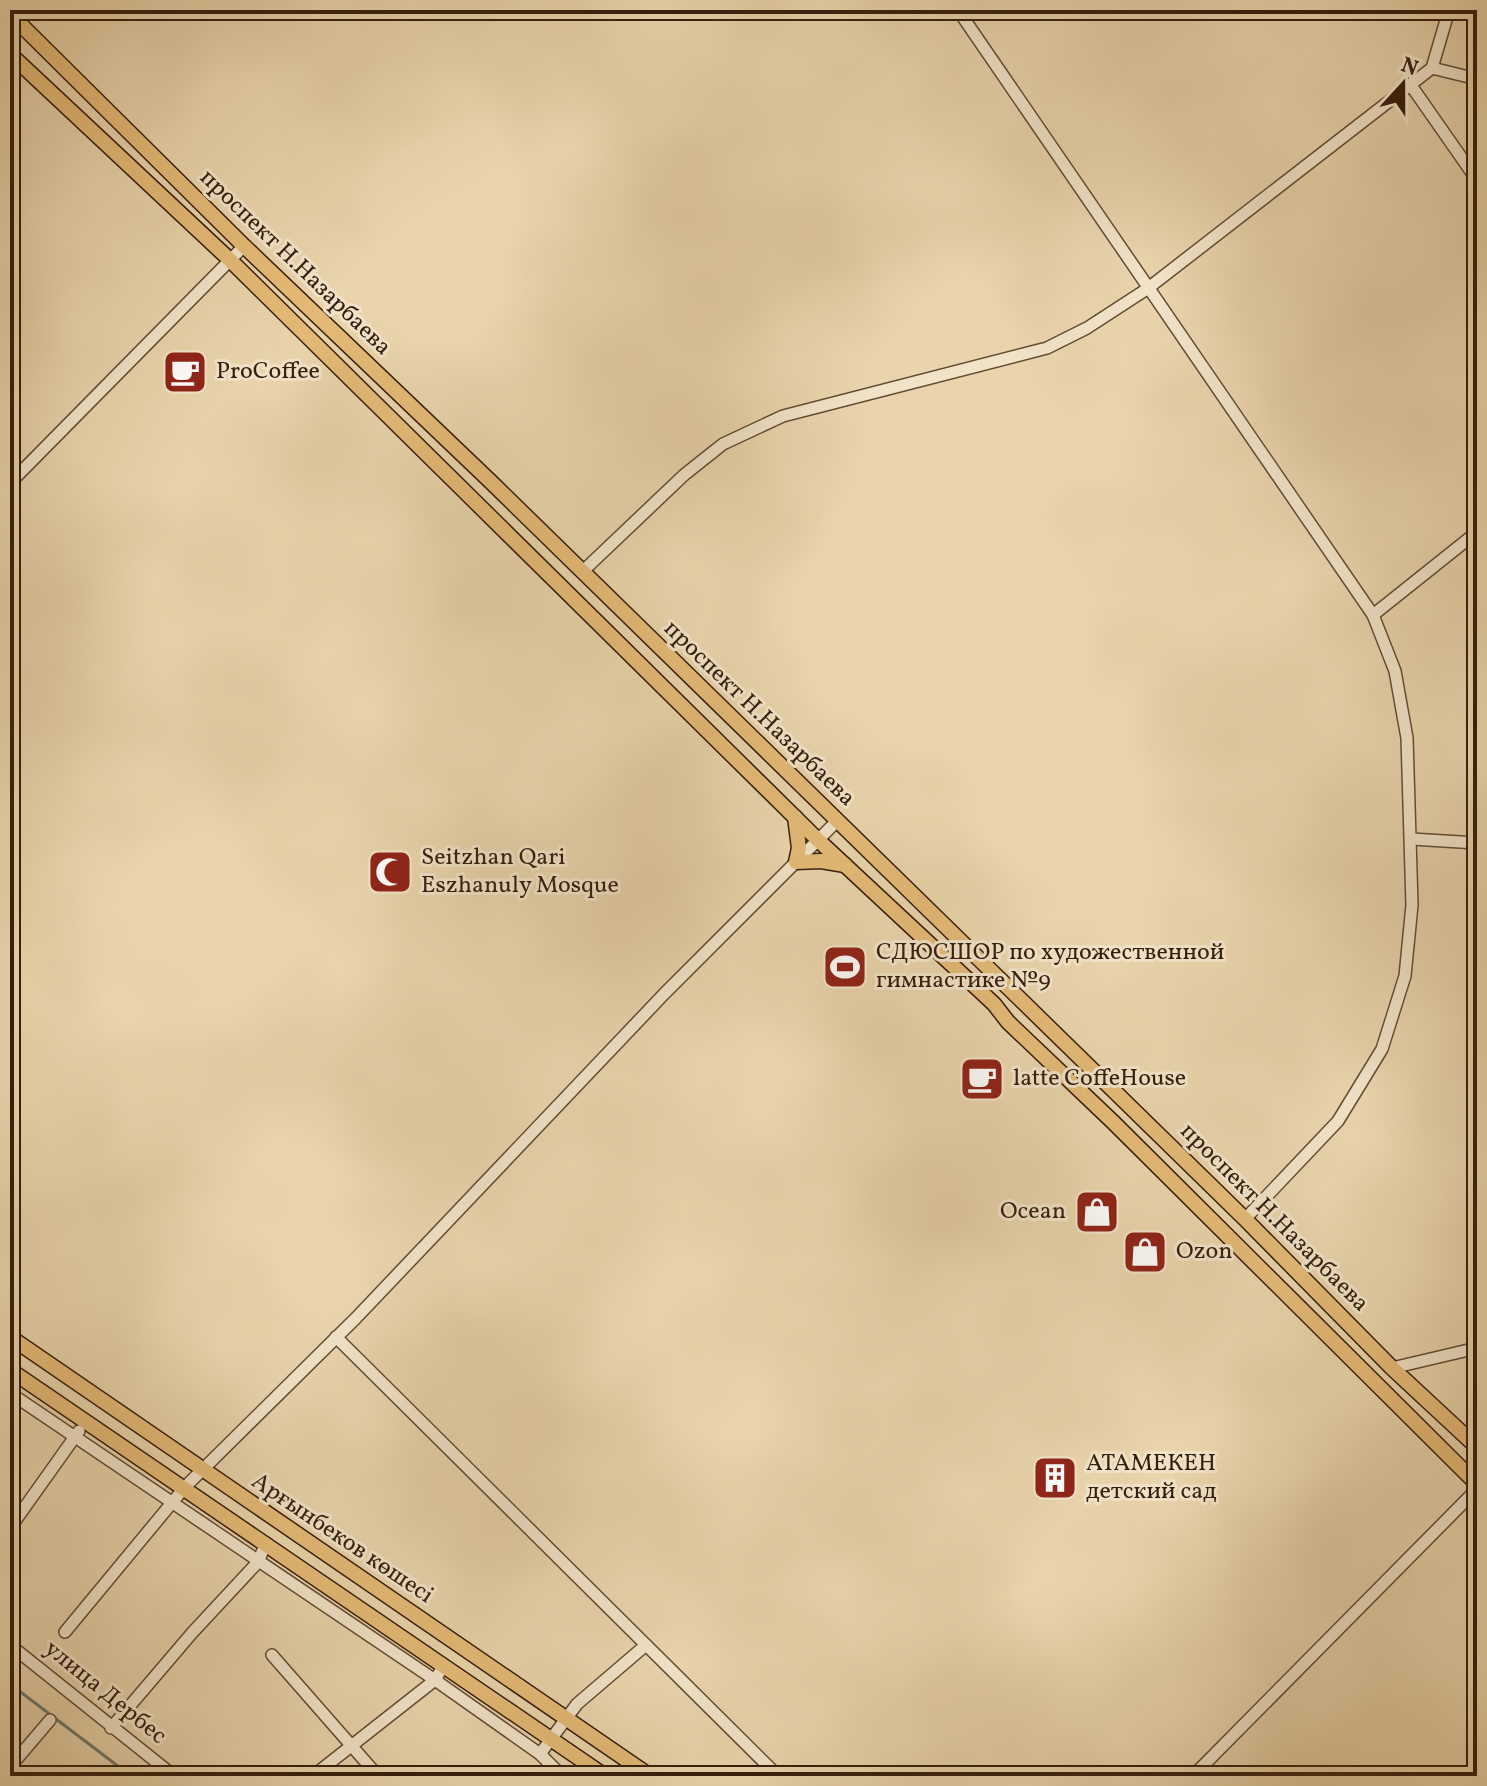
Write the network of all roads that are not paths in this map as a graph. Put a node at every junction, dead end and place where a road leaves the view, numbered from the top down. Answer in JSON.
{"nodes":[{"id":1,"x":958,"y":10,"type":"edge"},
{"id":2,"x":1449,"y":10,"type":"edge"},
{"id":3,"x":10,"y":14,"type":"edge"},
{"id":4,"x":10,"y":54,"type":"edge"},
{"id":5,"x":1432,"y":68,"type":"junction"},
{"id":6,"x":1477,"y":79,"type":"edge"},
{"id":7,"x":1410,"y":84,"type":"junction"},
{"id":8,"x":1477,"y":180,"type":"edge"},
{"id":9,"x":244,"y":246,"type":"junction"},
{"id":10,"x":230,"y":260,"type":"junction"},
{"id":11,"x":1147,"y":289,"type":"junction"},
{"id":12,"x":10,"y":483,"type":"edge"},
{"id":13,"x":1477,"y":532,"type":"edge"},
{"id":14,"x":582,"y":572,"type":"junction"},
{"id":15,"x":1373,"y":615,"type":"junction"},
{"id":16,"x":795,"y":817,"type":"junction"},
{"id":17,"x":837,"y":821,"type":"junction"},
{"id":18,"x":1411,"y":839,"type":"junction"},
{"id":19,"x":818,"y":840,"type":"junction"},
{"id":20,"x":1477,"y":843,"type":"edge"},
{"id":21,"x":796,"y":862,"type":"junction"},
{"id":22,"x":845,"y":865,"type":"junction"},
{"id":23,"x":1245,"y":1219,"type":"junction"},
{"id":24,"x":10,"y":1337,"type":"edge"},
{"id":25,"x":336,"y":1337,"type":"junction"},
{"id":26,"x":1477,"y":1348,"type":"edge"},
{"id":27,"x":1392,"y":1368,"type":"junction"},
{"id":28,"x":10,"y":1370,"type":"edge"},
{"id":29,"x":25,"y":1381,"type":"junction"},
{"id":30,"x":11,"y":1396,"type":"edge"},
{"id":31,"x":87,"y":1421,"type":"junction"},
{"id":32,"x":76,"y":1436,"type":"junction"},
{"id":33,"x":1477,"y":1447,"type":"edge"},
{"id":34,"x":202,"y":1469,"type":"junction"},
{"id":35,"x":1477,"y":1486,"type":"edge"},
{"id":36,"x":185,"y":1487,"type":"junction"},
{"id":37,"x":173,"y":1502,"type":"junction"},
{"id":38,"x":10,"y":1528,"type":"edge"},
{"id":39,"x":266,"y":1543,"type":"junction"},
{"id":40,"x":258,"y":1562,"type":"junction"},
{"id":41,"x":65,"y":1632,"type":"dead end"},
{"id":42,"x":10,"y":1645,"type":"edge"},
{"id":43,"x":646,"y":1645,"type":"junction"},
{"id":44,"x":272,"y":1655,"type":"dead end"},
{"id":45,"x":444,"y":1665,"type":"junction"},
{"id":46,"x":435,"y":1680,"type":"junction"},
{"id":47,"x":566,"y":1719,"type":"junction"},
{"id":48,"x":50,"y":1720,"type":"dead end"},
{"id":49,"x":111,"y":1728,"type":"junction"},
{"id":50,"x":550,"y":1738,"type":"junction"},
{"id":51,"x":351,"y":1746,"type":"junction"},
{"id":52,"x":540,"y":1754,"type":"junction"},
{"id":53,"x":10,"y":1767,"type":"edge"},
{"id":54,"x":174,"y":1776,"type":"edge"},
{"id":55,"x":313,"y":1776,"type":"edge"},
{"id":56,"x":378,"y":1776,"type":"edge"},
{"id":57,"x":562,"y":1776,"type":"edge"},
{"id":58,"x":605,"y":1776,"type":"edge"},
{"id":59,"x":650,"y":1776,"type":"edge"},
{"id":60,"x":778,"y":1776,"type":"edge"},
{"id":61,"x":1193,"y":1776,"type":"edge"}],
"edges":[{"from":1,"to":11,"type":"street"},
{"from":2,"to":5,"type":"street"},
{"from":3,"to":9,"type":"main road","name":"проспект Н.Назарбаева"},
{"from":4,"to":10,"type":"main road","name":"проспект Н.Назарбаева"},
{"from":5,"to":6,"type":"street"},
{"from":5,"to":7,"type":"street"},
{"from":7,"to":8,"type":"street"},
{"from":7,"to":11,"type":"street"},
{"from":9,"to":10,"type":"street"},
{"from":9,"to":14,"type":"main road","name":"проспект Н.Назарбаева"},
{"from":10,"to":12,"type":"street"},
{"from":10,"to":16,"type":"main road","name":"проспект Н.Назарбаева"},
{"from":11,"to":14,"type":"street"},
{"from":11,"to":15,"type":"street"},
{"from":13,"to":15,"type":"street"},
{"from":14,"to":17,"type":"main road","name":"проспект Н.Назарбаева"},
{"from":15,"to":18,"type":"street"},
{"from":16,"to":19,"type":"main road","name":"проспект Н.Назарбаева"},
{"from":16,"to":21,"type":"main road"},
{"from":17,"to":19,"type":"street"},
{"from":17,"to":23,"type":"main road","name":"проспект Н.Назарбаева"},
{"from":18,"to":20,"type":"street"},
{"from":18,"to":23,"type":"street"},
{"from":19,"to":21,"type":"street"},
{"from":19,"to":22,"type":"main road","name":"проспект Н.Назарбаева"},
{"from":21,"to":22,"type":"main road"},
{"from":21,"to":25,"type":"street"},
{"from":22,"to":35,"type":"main road","name":"проспект Н.Назарбаева"},
{"from":23,"to":27,"type":"main road","name":"проспект Н.Назарбаева"},
{"from":24,"to":34,"type":"main road","name":"Арғынбеков көшесі"},
{"from":25,"to":34,"type":"street"},
{"from":25,"to":43,"type":"street"},
{"from":26,"to":27,"type":"street"},
{"from":27,"to":33,"type":"main road","name":"проспект Н.Назарбаева"},
{"from":28,"to":29,"type":"main road","name":"Арғынбеков көшесі"},
{"from":29,"to":30,"type":"street"},
{"from":29,"to":31,"type":"main road","name":"Арғынбеков көшесі"},
{"from":30,"to":32,"type":"street"},
{"from":31,"to":32,"type":"street"},
{"from":31,"to":36,"type":"main road","name":"Арғынбеков көшесі"},
{"from":32,"to":37,"type":"street"},
{"from":32,"to":38,"type":"street"},
{"from":34,"to":36,"type":"street"},
{"from":34,"to":47,"type":"main road","name":"Арғынбеков көшесі"},
{"from":35,"to":61,"type":"street"},
{"from":36,"to":37,"type":"street"},
{"from":36,"to":39,"type":"main road","name":"Арғынбеков көшесі"},
{"from":37,"to":40,"type":"street"},
{"from":37,"to":41,"type":"street"},
{"from":39,"to":40,"type":"street"},
{"from":39,"to":45,"type":"main road","name":"Арғынбеков көшесі"},
{"from":40,"to":46,"type":"street"},
{"from":40,"to":49,"type":"street"},
{"from":42,"to":49,"type":"street","name":"улица Дербес"},
{"from":43,"to":47,"type":"street"},
{"from":43,"to":60,"type":"street"},
{"from":44,"to":51,"type":"street"},
{"from":45,"to":46,"type":"street"},
{"from":45,"to":50,"type":"main road","name":"Арғынбеков көшесі"},
{"from":46,"to":51,"type":"street"},
{"from":46,"to":52,"type":"street"},
{"from":47,"to":50,"type":"street"},
{"from":47,"to":59,"type":"main road","name":"Арғынбеков көшесі"},
{"from":48,"to":53,"type":"street"},
{"from":49,"to":54,"type":"street","name":"улица Дербес"},
{"from":50,"to":52,"type":"street"},
{"from":50,"to":58,"type":"main road","name":"Арғынбеков көшесі"},
{"from":51,"to":55,"type":"street"},
{"from":51,"to":56,"type":"street"},
{"from":52,"to":57,"type":"street"}]}
